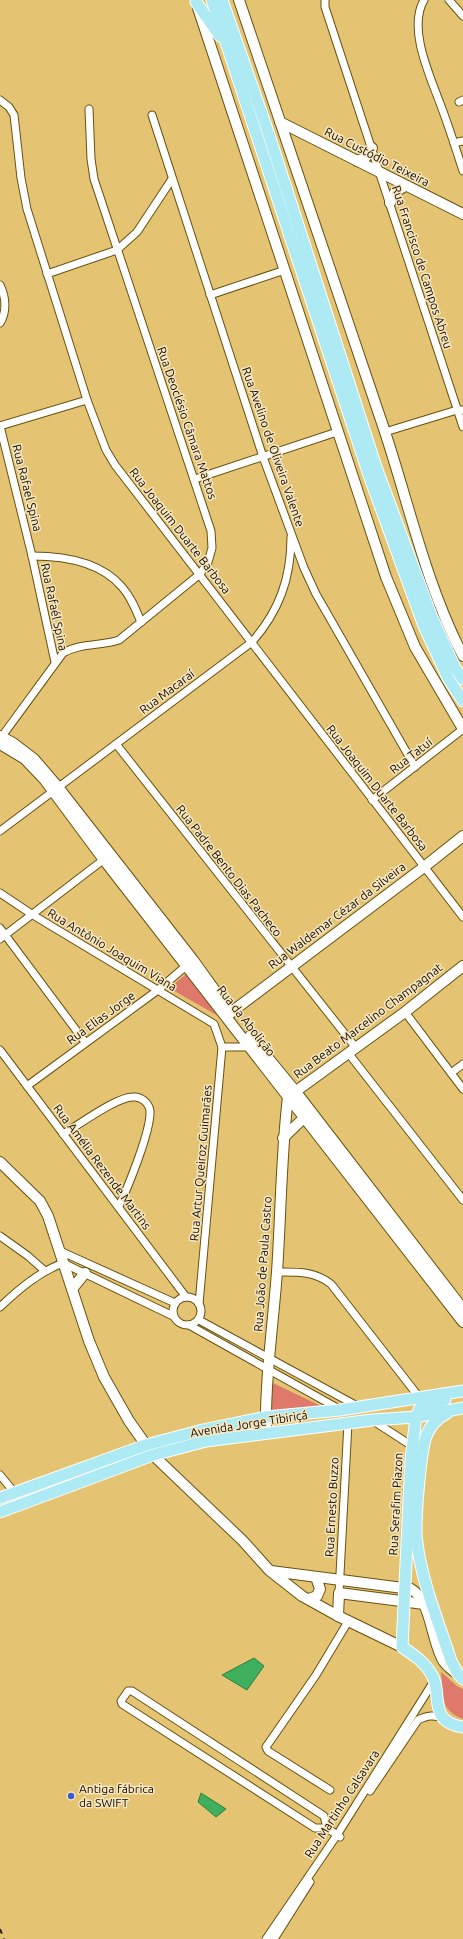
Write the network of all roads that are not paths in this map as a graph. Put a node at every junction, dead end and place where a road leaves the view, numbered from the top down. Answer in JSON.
{"nodes":[{"id":1,"x":212,"y":0,"type":"edge"},
{"id":2,"x":222,"y":0,"type":"edge"},
{"id":3,"x":239,"y":0,"type":"edge"},
{"id":4,"x":325,"y":0,"type":"edge"},
{"id":5,"x":424,"y":0,"type":"edge"},
{"id":6,"x":449,"y":0,"type":"edge"},
{"id":7,"x":196,"y":1,"type":"edge"},
{"id":8,"x":463,"y":16,"type":"edge"},
{"id":9,"x":228,"y":49,"type":"junction"},
{"id":10,"x":0,"y":100,"type":"edge"},
{"id":11,"x":89,"y":109,"type":"dead end"},
{"id":12,"x":152,"y":115,"type":"dead end"},
{"id":13,"x":280,"y":122,"type":"junction"},
{"id":14,"x":310,"y":138,"type":"junction"},
{"id":15,"x":463,"y":141,"type":"edge"},
{"id":16,"x":454,"y":143,"type":"junction"},
{"id":17,"x":372,"y":148,"type":"junction"},
{"id":18,"x":292,"y":157,"type":"junction"},
{"id":19,"x":357,"y":162,"type":"junction"},
{"id":20,"x":463,"y":171,"type":"edge"},
{"id":21,"x":380,"y":173,"type":"junction"},
{"id":22,"x":172,"y":179,"type":"junction"},
{"id":23,"x":405,"y":186,"type":"junction"},
{"id":24,"x":390,"y":203,"type":"junction"},
{"id":25,"x":460,"y":210,"type":"edge"},
{"id":26,"x":117,"y":250,"type":"junction"},
{"id":27,"x":285,"y":270,"type":"junction"},
{"id":28,"x":47,"y":274,"type":"junction"},
{"id":29,"x":0,"y":285,"type":"edge"},
{"id":30,"x":210,"y":296,"type":"junction"},
{"id":31,"x":0,"y":323,"type":"edge"},
{"id":32,"x":87,"y":400,"type":"junction"},
{"id":33,"x":460,"y":410,"type":"edge"},
{"id":34,"x":0,"y":426,"type":"edge"},
{"id":35,"x":463,"y":427,"type":"edge"},
{"id":36,"x":337,"y":432,"type":"junction"},
{"id":37,"x":385,"y":432,"type":"junction"},
{"id":38,"x":263,"y":457,"type":"junction"},
{"id":39,"x":195,"y":479,"type":"junction"},
{"id":40,"x":290,"y":533,"type":"junction"},
{"id":41,"x":32,"y":556,"type":"junction"},
{"id":42,"x":200,"y":574,"type":"junction"},
{"id":43,"x":141,"y":622,"type":"junction"},
{"id":44,"x":252,"y":642,"type":"junction"},
{"id":45,"x":463,"y":656,"type":"edge"},
{"id":46,"x":55,"y":662,"type":"junction"},
{"id":47,"x":463,"y":679,"type":"edge"},
{"id":48,"x":463,"y":701,"type":"edge"},
{"id":49,"x":463,"y":729,"type":"edge"},
{"id":50,"x":0,"y":739,"type":"edge"},
{"id":51,"x":116,"y":744,"type":"junction"},
{"id":52,"x":415,"y":767,"type":"junction"},
{"id":53,"x":56,"y":789,"type":"junction"},
{"id":54,"x":372,"y":800,"type":"junction"},
{"id":55,"x":0,"y":831,"type":"edge"},
{"id":56,"x":463,"y":836,"type":"edge"},
{"id":57,"x":107,"y":857,"type":"junction"},
{"id":58,"x":424,"y":867,"type":"junction"},
{"id":59,"x":1,"y":894,"type":"edge"},
{"id":60,"x":33,"y":916,"type":"junction"},
{"id":61,"x":463,"y":917,"type":"edge"},
{"id":62,"x":0,"y":928,"type":"edge"},
{"id":63,"x":3,"y":937,"type":"edge"},
{"id":64,"x":186,"y":966,"type":"junction"},
{"id":65,"x":290,"y":966,"type":"junction"},
{"id":66,"x":463,"y":966,"type":"edge"},
{"id":67,"x":158,"y":990,"type":"junction"},
{"id":68,"x":406,"y":1012,"type":"junction"},
{"id":69,"x":228,"y":1014,"type":"junction"},
{"id":70,"x":214,"y":1024,"type":"joint"},
{"id":71,"x":85,"y":1042,"type":"junction"},
{"id":72,"x":222,"y":1047,"type":"junction"},
{"id":73,"x":250,"y":1047,"type":"junction"},
{"id":74,"x":0,"y":1050,"type":"edge"},
{"id":75,"x":352,"y":1051,"type":"junction"},
{"id":76,"x":463,"y":1064,"type":"edge"},
{"id":77,"x":451,"y":1073,"type":"junction"},
{"id":78,"x":27,"y":1086,"type":"junction"},
{"id":79,"x":463,"y":1089,"type":"edge"},
{"id":80,"x":292,"y":1094,"type":"junction"},
{"id":81,"x":307,"y":1114,"type":"junction"},
{"id":82,"x":63,"y":1134,"type":"junction"},
{"id":83,"x":283,"y":1138,"type":"junction"},
{"id":84,"x":0,"y":1162,"type":"edge"},
{"id":85,"x":463,"y":1200,"type":"edge"},
{"id":86,"x":119,"y":1206,"type":"junction"},
{"id":87,"x":0,"y":1236,"type":"edge"},
{"id":88,"x":60,"y":1250,"type":"junction"},
{"id":89,"x":63,"y":1263,"type":"junction"},
{"id":90,"x":45,"y":1271,"type":"junction"},
{"id":91,"x":277,"y":1272,"type":"junction"},
{"id":92,"x":86,"y":1273,"type":"junction"},
{"id":93,"x":72,"y":1289,"type":"junction"},
{"id":94,"x":186,"y":1297,"type":"junction"},
{"id":95,"x":175,"y":1303,"type":"junction"},
{"id":96,"x":199,"y":1304,"type":"junction"},
{"id":97,"x":0,"y":1307,"type":"edge"},
{"id":98,"x":463,"y":1309,"type":"edge"},
{"id":99,"x":173,"y":1316,"type":"junction"},
{"id":100,"x":199,"y":1320,"type":"junction"},
{"id":101,"x":463,"y":1322,"type":"edge"},
{"id":102,"x":189,"y":1325,"type":"junction"},
{"id":103,"x":270,"y":1359,"type":"junction"},
{"id":104,"x":269,"y":1370,"type":"junction"},
{"id":105,"x":463,"y":1391,"type":"edge"},
{"id":106,"x":463,"y":1395,"type":"edge"},
{"id":107,"x":419,"y":1398,"type":"junction"},
{"id":108,"x":359,"y":1407,"type":"junction"},
{"id":109,"x":458,"y":1409,"type":"edge"},
{"id":110,"x":340,"y":1410,"type":"junction"},
{"id":111,"x":266,"y":1417,"type":"junction"},
{"id":112,"x":416,"y":1417,"type":"junction"},
{"id":113,"x":372,"y":1420,"type":"junction"},
{"id":114,"x":348,"y":1423,"type":"junction"},
{"id":115,"x":266,"y":1432,"type":"junction"},
{"id":116,"x":146,"y":1445,"type":"junction"},
{"id":117,"x":412,"y":1446,"type":"junction"},
{"id":118,"x":153,"y":1456,"type":"junction"},
{"id":119,"x":0,"y":1475,"type":"edge"},
{"id":120,"x":14,"y":1492,"type":"junction"},
{"id":121,"x":0,"y":1498,"type":"edge"},
{"id":122,"x":0,"y":1512,"type":"edge"},
{"id":123,"x":269,"y":1570,"type":"junction"},
{"id":124,"x":311,"y":1576,"type":"junction"},
{"id":125,"x":339,"y":1580,"type":"junction"},
{"id":126,"x":404,"y":1588,"type":"junction"},
{"id":127,"x":339,"y":1593,"type":"junction"},
{"id":128,"x":306,"y":1598,"type":"junction"},
{"id":129,"x":404,"y":1600,"type":"junction"},
{"id":130,"x":424,"y":1604,"type":"junction"},
{"id":131,"x":338,"y":1616,"type":"junction"},
{"id":132,"x":349,"y":1620,"type":"junction"},
{"id":133,"x":402,"y":1647,"type":"junction"},
{"id":134,"x":461,"y":1677,"type":"edge"},
{"id":135,"x":434,"y":1681,"type":"junction"},
{"id":136,"x":446,"y":1719,"type":"junction"},
{"id":137,"x":462,"y":1728,"type":"edge"},
{"id":138,"x":330,"y":1790,"type":"dead end"},
{"id":139,"x":328,"y":1828,"type":"junction"},
{"id":140,"x":338,"y":1836,"type":"junction"},
{"id":141,"x":266,"y":1939,"type":"edge"},
{"id":142,"x":274,"y":1939,"type":"edge"}],
"edges":[{"from":1,"to":9,"type":"main road"},
{"from":2,"to":47,"type":"main road"},
{"from":3,"to":13,"type":"main road"},
{"from":4,"to":17,"type":"street","name":"Rua Francisco de Campos Abreu"},
{"from":5,"to":16,"type":"street"},
{"from":6,"to":8,"type":"street"},
{"from":7,"to":9,"type":"main road"},
{"from":7,"to":27,"type":"main road"},
{"from":9,"to":48,"type":"main road"},
{"from":10,"to":28,"type":"street","name":"Rua Joaquim Duarte Barbosa"},
{"from":11,"to":26,"type":"street","name":"Rua Deoclésio Câmara Mattos"},
{"from":12,"to":22,"type":"street","name":"Rua Avelino de Oliveira Valente"},
{"from":13,"to":14,"type":"main road","name":"Rua Custódio Teixeira"},
{"from":13,"to":18,"type":"main road"},
{"from":14,"to":18,"type":"main road"},
{"from":14,"to":19,"type":"main road","name":"Rua Custódio Teixeira"},
{"from":15,"to":16,"type":"street"},
{"from":16,"to":20,"type":"street"},
{"from":17,"to":19,"type":"main road"},
{"from":17,"to":21,"type":"street","name":"Rua Francisco de Campos Abreu"},
{"from":18,"to":37,"type":"main road"},
{"from":19,"to":21,"type":"main road","name":"Rua Custódio Teixeira"},
{"from":21,"to":23,"type":"main road","name":"Rua Custódio Teixeira"},
{"from":21,"to":24,"type":"street","name":"Rua Francisco de Campos Abreu"},
{"from":22,"to":26,"type":"street"},
{"from":22,"to":30,"type":"street","name":"Rua Avelino de Oliveira Valente"},
{"from":23,"to":24,"type":"main road"},
{"from":23,"to":25,"type":"main road","name":"Rua Custódio Teixeira"},
{"from":24,"to":33,"type":"street","name":"Rua Francisco de Campos Abreu"},
{"from":26,"to":28,"type":"street"},
{"from":26,"to":39,"type":"street","name":"Rua Deoclésio Câmara Mattos"},
{"from":27,"to":30,"type":"street"},
{"from":27,"to":36,"type":"main road"},
{"from":28,"to":32,"type":"street","name":"Rua Joaquim Duarte Barbosa"},
{"from":29,"to":31,"type":"street"},
{"from":30,"to":38,"type":"street","name":"Rua Avelino de Oliveira Valente"},
{"from":32,"to":34,"type":"street"},
{"from":32,"to":42,"type":"street","name":"Rua Joaquim Duarte Barbosa"},
{"from":33,"to":35,"type":"street","name":"Rua Francisco de Campos Abreu"},
{"from":33,"to":37,"type":"street"},
{"from":34,"to":41,"type":"street","name":"Rua Rafael Spina"},
{"from":36,"to":38,"type":"street"},
{"from":36,"to":49,"type":"main road"},
{"from":37,"to":45,"type":"main road"},
{"from":38,"to":39,"type":"street"},
{"from":38,"to":40,"type":"street","name":"Rua Avelino de Oliveira Valente"},
{"from":39,"to":42,"type":"street","name":"Rua Deoclésio Câmara Mattos"},
{"from":40,"to":44,"type":"street","name":"Rua Macaraí"},
{"from":40,"to":52,"type":"street","name":"Rua Avelino de Oliveira Valente"},
{"from":41,"to":43,"type":"street"},
{"from":41,"to":46,"type":"street","name":"Rua Rafaél Spina"},
{"from":42,"to":43,"type":"street","name":"Rua Deoclésio Câmara Mattos"},
{"from":42,"to":44,"type":"street","name":"Rua Joaquim Duarte Barbosa"},
{"from":43,"to":46,"type":"street","name":"Rua Deoclésio Câmara Mattos"},
{"from":44,"to":51,"type":"street","name":"Rua Macaraí"},
{"from":44,"to":54,"type":"street","name":"Rua Joaquim Duarte Barbosa"},
{"from":46,"to":50,"type":"street"},
{"from":49,"to":52,"type":"street","name":"Rua Tatuí"},
{"from":50,"to":53,"type":"main road","name":"Rua da Abolição"},
{"from":51,"to":53,"type":"street","name":"Rua Macaraí"},
{"from":51,"to":65,"type":"street","name":"Rua Padre Bento Dias Pacheco"},
{"from":52,"to":54,"type":"street","name":"Rua Tatuí"},
{"from":53,"to":55,"type":"street","name":"Rua Macaraí"},
{"from":53,"to":57,"type":"main road","name":"Rua da Abolição"},
{"from":54,"to":58,"type":"street","name":"Rua Joaquim Duarte Barbosa"},
{"from":56,"to":58,"type":"main road","name":"Rua Waldemar Cézar da Silveira"},
{"from":57,"to":60,"type":"street"},
{"from":57,"to":64,"type":"main road","name":"Rua da Abolição"},
{"from":57,"to":69,"type":"main road","name":"Rua da Abolição"},
{"from":58,"to":61,"type":"street","name":"Rua Joaquim Duarte Barbosa"},
{"from":58,"to":65,"type":"main road","name":"Rua Waldemar Cézar da Silveira"},
{"from":59,"to":60,"type":"street","name":"Rua Antônio Joaquim Viana"},
{"from":60,"to":63,"type":"street"},
{"from":60,"to":67,"type":"street","name":"Rua Antônio Joaquim Viana"},
{"from":62,"to":63,"type":"street"},
{"from":63,"to":71,"type":"street"},
{"from":64,"to":67,"type":"street","name":"Rua Elias Jorge"},
{"from":64,"to":69,"type":"main road","name":"Rua da Abolição"},
{"from":65,"to":69,"type":"main road","name":"Rua Waldemar Cézar da Silveira"},
{"from":65,"to":75,"type":"street","name":"Rua Padre Bento Dias Pacheco"},
{"from":66,"to":68,"type":"main road","name":"Rua Beato Marcelino Champagnat"},
{"from":67,"to":70,"type":"street","name":"Rua Antônio Joaquim Viana"},
{"from":67,"to":71,"type":"street","name":"Rua Elias Jorge"},
{"from":68,"to":75,"type":"main road","name":"Rua Beato Marcelino Champagnat"},
{"from":68,"to":77,"type":"street"},
{"from":69,"to":73,"type":"main road","name":"Rua da Abolição"},
{"from":69,"to":80,"type":"main road","name":"Rua da Abolição"},
{"from":70,"to":72,"type":"street","name":"Rua Artur Queiroz Guimarães"},
{"from":71,"to":78,"type":"street","name":"Rua Elias Jorge"},
{"from":72,"to":73,"type":"street"},
{"from":72,"to":96,"type":"street","name":"Rua Artur Queiroz Guimarães"},
{"from":73,"to":80,"type":"main road","name":"Rua da Abolição"},
{"from":74,"to":78,"type":"street","name":"Rua Amélia Rezende Martins"},
{"from":75,"to":80,"type":"main road","name":"Rua Beato Marcelino Champagnat"},
{"from":75,"to":85,"type":"street","name":"Rua Padre Bento Dias Pacheco"},
{"from":76,"to":77,"type":"street"},
{"from":77,"to":79,"type":"street"},
{"from":78,"to":82,"type":"street","name":"Rua Amélia Rezende Martins"},
{"from":80,"to":81,"type":"main road","name":"Rua da Abolição"},
{"from":80,"to":83,"type":"main road","name":"Rua João de Paula Castro"},
{"from":81,"to":83,"type":"main road"},
{"from":81,"to":98,"type":"main road","name":"Rua da Abolição"},
{"from":81,"to":101,"type":"main road","name":"Rua da Abolição"},
{"from":82,"to":86,"type":"street","name":"Rua Amélia Rezende Martins"},
{"from":82,"to":86,"type":"street"},
{"from":83,"to":91,"type":"main road","name":"Rua João de Paula Castro"},
{"from":84,"to":88,"type":"main road"},
{"from":86,"to":94,"type":"street","name":"Rua Amélia Rezende Martins"},
{"from":87,"to":90,"type":"street"},
{"from":88,"to":89,"type":"main road"},
{"from":88,"to":95,"type":"street"},
{"from":89,"to":90,"type":"street"},
{"from":89,"to":92,"type":"street"},
{"from":89,"to":93,"type":"main road"},
{"from":90,"to":97,"type":"street"},
{"from":91,"to":103,"type":"main road","name":"Rua João de Paula Castro"},
{"from":91,"to":107,"type":"street"},
{"from":92,"to":93,"type":"main road"},
{"from":92,"to":99,"type":"street"},
{"from":93,"to":116,"type":"main road"},
{"from":94,"to":95,"type":"street"},
{"from":94,"to":96,"type":"street"},
{"from":95,"to":99,"type":"street"},
{"from":96,"to":100,"type":"street"},
{"from":99,"to":102,"type":"street"},
{"from":100,"to":102,"type":"street"},
{"from":100,"to":103,"type":"street"},
{"from":102,"to":104,"type":"street"},
{"from":103,"to":104,"type":"main road","name":"Rua João de Paula Castro"},
{"from":103,"to":108,"type":"street"},
{"from":104,"to":110,"type":"street"},
{"from":104,"to":111,"type":"main road","name":"Rua João de Paula Castro"},
{"from":105,"to":107,"type":"main road","name":"Avenida Jorge Tibiriçá"},
{"from":106,"to":112,"type":"main road"},
{"from":107,"to":108,"type":"main road","name":"Avenida Jorge Tibiriçá"},
{"from":108,"to":110,"type":"main road","name":"Avenida Jorge Tibiriçá"},
{"from":109,"to":112,"type":"main road","name":"Avenida Jorge Tibiriçá"},
{"from":109,"to":134,"type":"main road"},
{"from":110,"to":111,"type":"main road","name":"Avenida Jorge Tibiriçá"},
{"from":111,"to":115,"type":"main road","name":"Rua João de Paula Castro"},
{"from":111,"to":116,"type":"main road","name":"Avenida Jorge Tibiriçá"},
{"from":112,"to":113,"type":"main road","name":"Avenida Jorge Tibiriçá"},
{"from":112,"to":117,"type":"main road","name":"Rua Serafim Piazon"},
{"from":113,"to":114,"type":"main road","name":"Avenida Jorge Tibiriçá"},
{"from":113,"to":117,"type":"street"},
{"from":114,"to":115,"type":"main road","name":"Avenida Jorge Tibiriçá"},
{"from":114,"to":125,"type":"street","name":"Rua Ernesto Buzzo"},
{"from":115,"to":118,"type":"main road","name":"Avenida Jorge Tibiriçá"},
{"from":116,"to":118,"type":"main road"},
{"from":116,"to":120,"type":"main road","name":"Avenida Jorge Tibiriçá"},
{"from":117,"to":126,"type":"main road","name":"Rua Serafim Piazon"},
{"from":118,"to":122,"type":"main road","name":"Avenida Jorge Tibiriçá"},
{"from":118,"to":123,"type":"main road"},
{"from":119,"to":120,"type":"street"},
{"from":120,"to":121,"type":"main road","name":"Avenida Jorge Tibiriçá"},
{"from":123,"to":124,"type":"main road"},
{"from":123,"to":128,"type":"main road"},
{"from":124,"to":125,"type":"main road"},
{"from":124,"to":128,"type":"main road"},
{"from":124,"to":128,"type":"main road"},
{"from":125,"to":126,"type":"main road"},
{"from":125,"to":127,"type":"street","name":"Rua Ernesto Buzzo"},
{"from":126,"to":129,"type":"main road","name":"Rua Serafim Piazon"},
{"from":126,"to":130,"type":"main road"},
{"from":127,"to":129,"type":"main road"},
{"from":127,"to":131,"type":"main road"},
{"from":128,"to":131,"type":"main road"},
{"from":129,"to":130,"type":"main road"},
{"from":129,"to":133,"type":"main road","name":"Rua Serafim Piazon"},
{"from":130,"to":134,"type":"main road"},
{"from":131,"to":132,"type":"main road"},
{"from":132,"to":133,"type":"main road"},
{"from":132,"to":138,"type":"street"},
{"from":133,"to":135,"type":"main road"},
{"from":135,"to":136,"type":"main road"},
{"from":135,"to":140,"type":"street","name":"Rua Martinho Calsavara"},
{"from":136,"to":137,"type":"main road"},
{"from":136,"to":140,"type":"street","name":"Rua Martinho Calsavara"},
{"from":139,"to":139,"type":"street"},
{"from":139,"to":140,"type":"street"},
{"from":140,"to":141,"type":"street","name":"Rua Martinho Calsavara"},
{"from":140,"to":142,"type":"street","name":"Rua Martinho Calsavara"}]}
